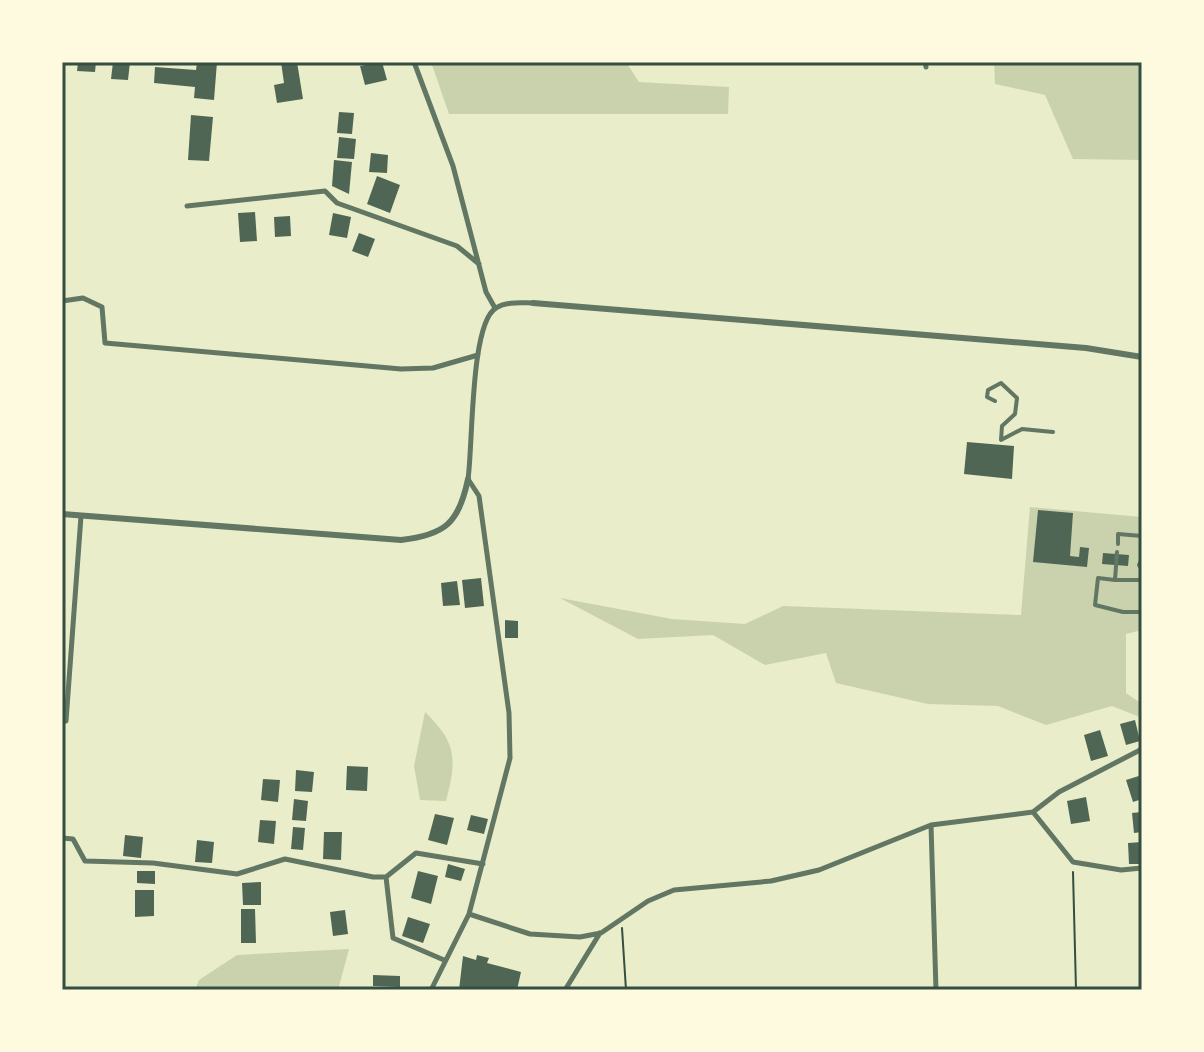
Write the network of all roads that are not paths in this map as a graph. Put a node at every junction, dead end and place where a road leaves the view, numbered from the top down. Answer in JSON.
{"nodes":[{"id":1,"x":414,"y":62,"type":"edge"},
{"id":2,"x":187,"y":206,"type":"dead end"},
{"id":3,"x":479,"y":264,"type":"junction"},
{"id":4,"x":62,"y":301,"type":"edge"},
{"id":5,"x":533,"y":303,"type":"joint"},
{"id":6,"x":495,"y":308,"type":"junction"},
{"id":7,"x":478,"y":355,"type":"junction"},
{"id":8,"x":1142,"y":357,"type":"edge"},
{"id":9,"x":995,"y":401,"type":"dead end"},
{"id":10,"x":1053,"y":432,"type":"dead end"},
{"id":11,"x":468,"y":479,"type":"junction"},
{"id":12,"x":62,"y":514,"type":"edge"},
{"id":13,"x":81,"y":516,"type":"junction"},
{"id":14,"x":1142,"y":536,"type":"edge"},
{"id":15,"x":1118,"y":544,"type":"dead end"},
{"id":16,"x":1117,"y":552,"type":"dead end"},
{"id":17,"x":1142,"y":558,"type":"edge"},
{"id":18,"x":1142,"y":570,"type":"edge"},
{"id":19,"x":1115,"y":580,"type":"junction"},
{"id":20,"x":1142,"y":580,"type":"edge"},
{"id":21,"x":1142,"y":612,"type":"edge"},
{"id":22,"x":62,"y":721,"type":"edge"},
{"id":23,"x":1142,"y":749,"type":"edge"},
{"id":24,"x":1033,"y":812,"type":"junction"},
{"id":25,"x":931,"y":825,"type":"junction"},
{"id":26,"x":62,"y":838,"type":"edge"},
{"id":27,"x":483,"y":864,"type":"junction"},
{"id":28,"x":1142,"y":868,"type":"edge"},
{"id":29,"x":386,"y":877,"type":"junction"},
{"id":30,"x":469,"y":914,"type":"junction"},
{"id":31,"x":601,"y":933,"type":"junction"},
{"id":32,"x":444,"y":960,"type":"junction"},
{"id":33,"x":431,"y":990,"type":"edge"},
{"id":34,"x":565,"y":990,"type":"edge"},
{"id":35,"x":936,"y":990,"type":"edge"}],
"edges":[{"from":1,"to":3,"type":"street"},
{"from":2,"to":3,"type":"street"},
{"from":3,"to":6,"type":"street"},
{"from":4,"to":7,"type":"street"},
{"from":5,"to":6,"type":"street"},
{"from":5,"to":8,"type":"street"},
{"from":6,"to":7,"type":"street"},
{"from":7,"to":11,"type":"street"},
{"from":9,"to":10,"type":"street"},
{"from":11,"to":13,"type":"street"},
{"from":11,"to":27,"type":"street"},
{"from":12,"to":13,"type":"street"},
{"from":13,"to":22,"type":"street"},
{"from":14,"to":15,"type":"street"},
{"from":16,"to":19,"type":"street"},
{"from":17,"to":18,"type":"street"},
{"from":19,"to":20,"type":"street"},
{"from":19,"to":21,"type":"street"},
{"from":23,"to":24,"type":"street"},
{"from":24,"to":25,"type":"street"},
{"from":24,"to":28,"type":"street"},
{"from":25,"to":31,"type":"street"},
{"from":25,"to":35,"type":"street"},
{"from":26,"to":29,"type":"street"},
{"from":27,"to":29,"type":"street"},
{"from":27,"to":30,"type":"street"},
{"from":29,"to":32,"type":"street"},
{"from":30,"to":31,"type":"street"},
{"from":30,"to":32,"type":"street"},
{"from":31,"to":34,"type":"street"},
{"from":32,"to":33,"type":"street"}]}
